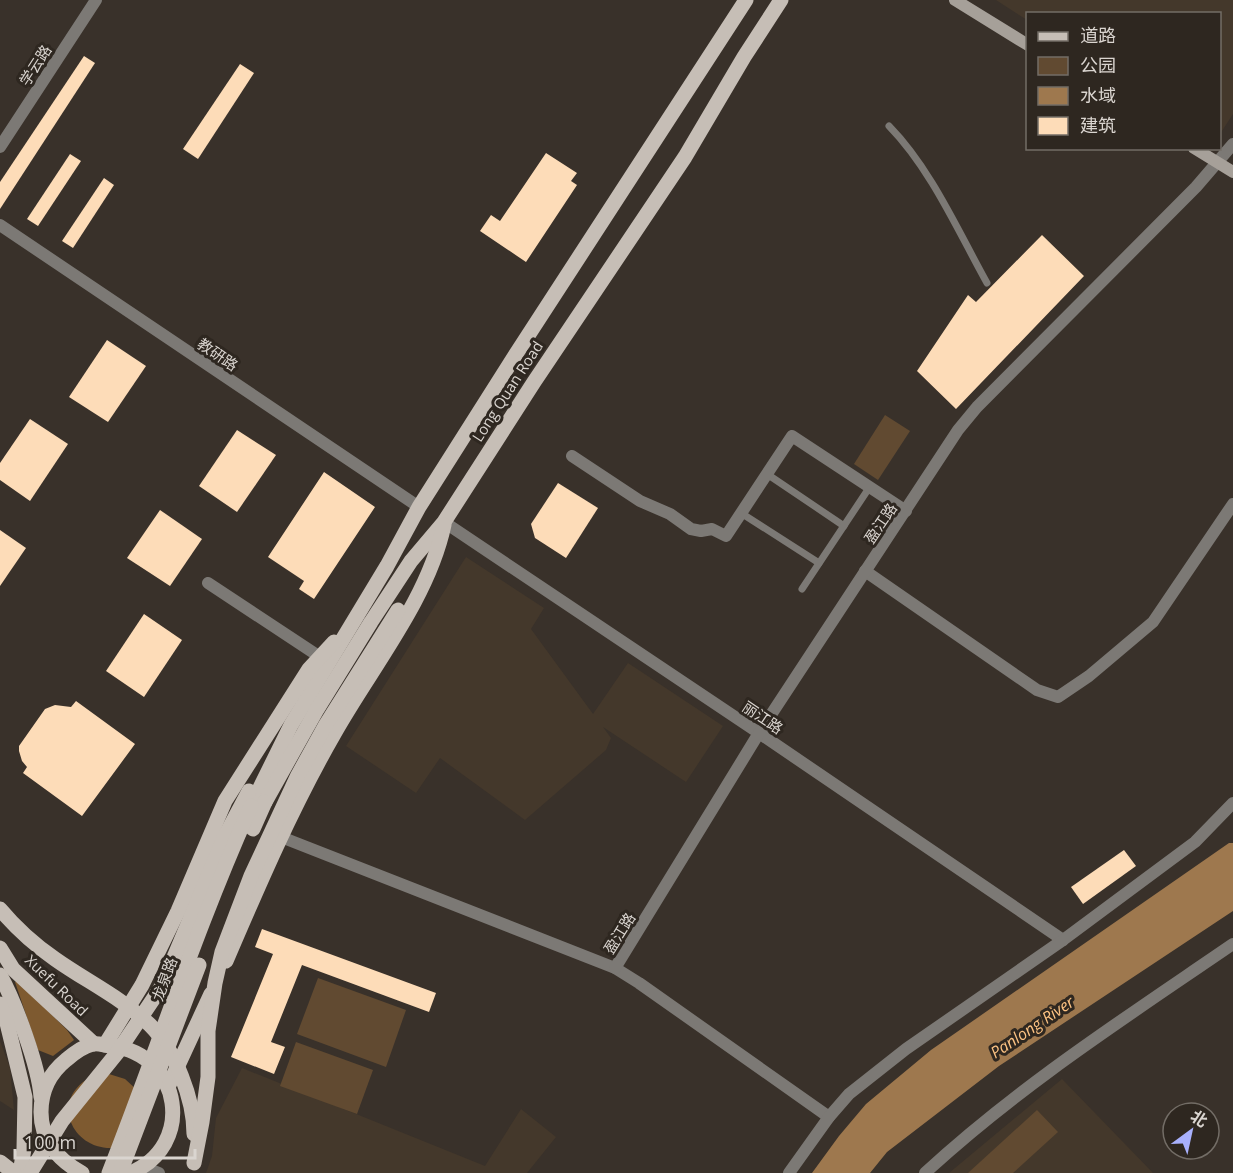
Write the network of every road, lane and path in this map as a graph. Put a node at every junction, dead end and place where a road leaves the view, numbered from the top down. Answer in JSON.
{"nodes":[{"id":1,"x":96,"y":0,"type":"edge"},
{"id":2,"x":746,"y":0,"type":"edge"},
{"id":3,"x":782,"y":0,"type":"edge"},
{"id":4,"x":955,"y":0,"type":"edge"},
{"id":5,"x":1026,"y":44,"type":"edge"},
{"id":6,"x":889,"y":126,"type":"dead end"},
{"id":7,"x":1233,"y":144,"type":"edge"},
{"id":8,"x":0,"y":147,"type":"edge"},
{"id":9,"x":1197,"y":150,"type":"edge"},
{"id":10,"x":1218,"y":163,"type":"junction"},
{"id":11,"x":1233,"y":172,"type":"edge"},
{"id":12,"x":0,"y":225,"type":"edge"},
{"id":13,"x":987,"y":283,"type":"dead end"},
{"id":14,"x":572,"y":456,"type":"dead end"},
{"id":15,"x":766,"y":474,"type":"junction"},
{"id":16,"x":869,"y":488,"type":"junction"},
{"id":17,"x":1233,"y":504,"type":"edge"},
{"id":18,"x":420,"y":507,"type":"junction"},
{"id":19,"x":906,"y":511,"type":"junction"},
{"id":20,"x":741,"y":513,"type":"junction"},
{"id":21,"x":444,"y":522,"type":"junction"},
{"id":22,"x":844,"y":526,"type":"junction"},
{"id":23,"x":819,"y":563,"type":"junction"},
{"id":24,"x":865,"y":572,"type":"junction"},
{"id":25,"x":208,"y":583,"type":"dead end"},
{"id":26,"x":802,"y":589,"type":"dead end"},
{"id":27,"x":349,"y":628,"type":"junction"},
{"id":28,"x":320,"y":657,"type":"junction"},
{"id":29,"x":759,"y":733,"type":"junction"},
{"id":30,"x":256,"y":797,"type":"junction"},
{"id":31,"x":1233,"y":803,"type":"edge"},
{"id":32,"x":281,"y":837,"type":"junction"},
{"id":33,"x":0,"y":909,"type":"edge"},
{"id":34,"x":1063,"y":940,"type":"junction"},
{"id":35,"x":1233,"y":944,"type":"edge"},
{"id":36,"x":0,"y":948,"type":"edge"},
{"id":37,"x":615,"y":968,"type":"junction"},
{"id":38,"x":0,"y":975,"type":"edge"},
{"id":39,"x":0,"y":1004,"type":"edge"},
{"id":40,"x":99,"y":1045,"type":"junction"},
{"id":41,"x":168,"y":1087,"type":"junction"},
{"id":42,"x":41,"y":1102,"type":"junction"},
{"id":43,"x":829,"y":1117,"type":"junction"},
{"id":44,"x":0,"y":1162,"type":"edge"},
{"id":45,"x":193,"y":1168,"type":"edge"},
{"id":46,"x":73,"y":1171,"type":"edge"},
{"id":47,"x":138,"y":1171,"type":"edge"},
{"id":48,"x":14,"y":1173,"type":"edge"},
{"id":49,"x":20,"y":1173,"type":"edge"},
{"id":50,"x":30,"y":1173,"type":"edge"},
{"id":51,"x":109,"y":1173,"type":"edge"},
{"id":52,"x":120,"y":1173,"type":"edge"},
{"id":53,"x":159,"y":1173,"type":"edge"},
{"id":54,"x":789,"y":1173,"type":"edge"},
{"id":55,"x":925,"y":1173,"type":"edge"}],
"edges":[{"from":1,"to":8,"type":"street","name":"学云路"},
{"from":2,"to":18,"type":"main road","name":"Long Quan Road"},
{"from":3,"to":21,"type":"main road","name":"Long Quan Road"},
{"from":4,"to":5,"type":"main road"},
{"from":6,"to":13,"type":"lane"},
{"from":7,"to":10,"type":"street","name":"盈江路"},
{"from":9,"to":10,"type":"main road"},
{"from":10,"to":11,"type":"main road"},
{"from":10,"to":19,"type":"street","name":"盈江路"},
{"from":12,"to":18,"type":"street","name":"教研路"},
{"from":14,"to":20,"type":"street"},
{"from":15,"to":16,"type":"street"},
{"from":15,"to":20,"type":"street"},
{"from":15,"to":22,"type":"lane"},
{"from":16,"to":19,"type":"street"},
{"from":16,"to":22,"type":"lane"},
{"from":17,"to":24,"type":"street"},
{"from":18,"to":27,"type":"main road","name":"Long Quan Road"},
{"from":19,"to":24,"type":"street","name":"盈江路"},
{"from":20,"to":23,"type":"lane"},
{"from":21,"to":29,"type":"street","name":"丽江路"},
{"from":21,"to":30,"type":"main road","name":"Long Quan Road"},
{"from":21,"to":32,"type":"main road"},
{"from":21,"to":45,"type":"main road","bridge":true},
{"from":22,"to":23,"type":"lane"},
{"from":23,"to":26,"type":"lane"},
{"from":24,"to":29,"type":"street","name":"盈江路"},
{"from":25,"to":28,"type":"street"},
{"from":27,"to":28,"type":"main road"},
{"from":27,"to":30,"type":"main road","name":"Long Quan Road"},
{"from":28,"to":40,"type":"main road"},
{"from":29,"to":34,"type":"street","name":"丽江路"},
{"from":29,"to":37,"type":"street","name":"盈江路"},
{"from":30,"to":50,"type":"main road","bridge":true},
{"from":30,"to":51,"type":"main road","name":"龙泉路","bridge":true},
{"from":30,"to":52,"type":"main road","name":"龙泉路","bridge":true},
{"from":31,"to":34,"type":"street"},
{"from":32,"to":37,"type":"street"},
{"from":32,"to":41,"type":"main road"},
{"from":33,"to":45,"type":"main road","bridge":true},
{"from":34,"to":43,"type":"street"},
{"from":35,"to":55,"type":"street"},
{"from":36,"to":40,"type":"main road","name":"Xuefu Road"},
{"from":37,"to":43,"type":"street"},
{"from":38,"to":42,"type":"main road"},
{"from":39,"to":49,"type":"main road"},
{"from":40,"to":41,"type":"main road"},
{"from":40,"to":42,"type":"main road"},
{"from":41,"to":47,"type":"main road"},
{"from":42,"to":46,"type":"main road"},
{"from":43,"to":54,"type":"street"},
{"from":44,"to":48,"type":"main road"},
{"from":47,"to":53,"type":"street"}]}
